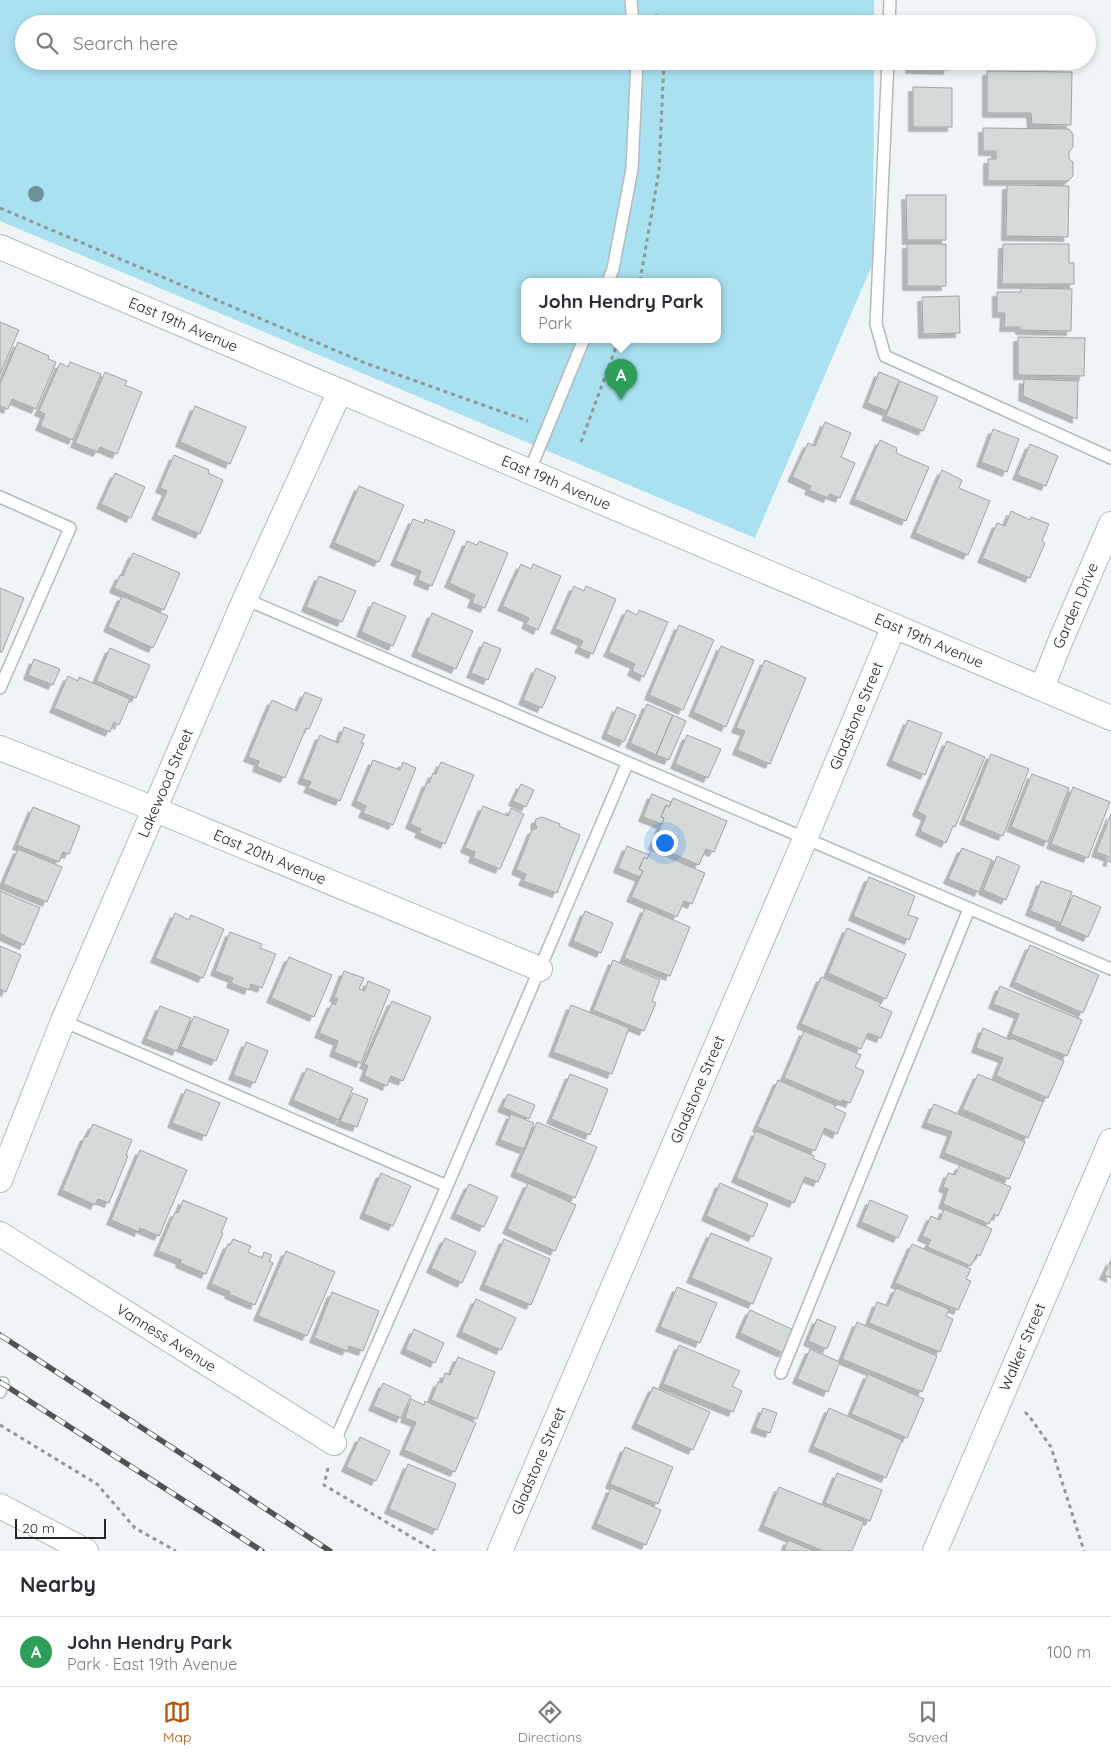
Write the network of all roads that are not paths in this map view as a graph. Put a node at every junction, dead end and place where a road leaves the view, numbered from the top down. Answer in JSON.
{"nodes":[{"id":1,"x":630,"y":0,"type":"edge"},
{"id":2,"x":890,"y":0,"type":"edge"},
{"id":3,"x":632,"y":15,"type":"edge"},
{"id":4,"x":889,"y":15,"type":"edge"},
{"id":5,"x":637,"y":70,"type":"edge"},
{"id":6,"x":888,"y":70,"type":"edge"},
{"id":7,"x":0,"y":247,"type":"edge"},
{"id":8,"x":609,"y":278,"type":"edge"},
{"id":9,"x":582,"y":343,"type":"edge"},
{"id":10,"x":340,"y":392,"type":"junction"},
{"id":11,"x":1111,"y":458,"type":"edge"},
{"id":12,"x":530,"y":470,"type":"junction"},
{"id":13,"x":0,"y":498,"type":"edge"},
{"id":14,"x":1111,"y":524,"type":"edge"},
{"id":15,"x":245,"y":599,"type":"junction"},
{"id":16,"x":894,"y":626,"type":"junction"},
{"id":17,"x":0,"y":688,"type":"edge"},
{"id":18,"x":1042,"y":688,"type":"junction"},
{"id":19,"x":1111,"y":718,"type":"edge"},
{"id":20,"x":0,"y":748,"type":"edge"},
{"id":21,"x":627,"y":764,"type":"junction"},
{"id":22,"x":155,"y":810,"type":"junction"},
{"id":23,"x":805,"y":839,"type":"junction"},
{"id":24,"x":969,"y":909,"type":"junction"},
{"id":25,"x":540,"y":969,"type":"junction"},
{"id":26,"x":1111,"y":970,"type":"edge"},
{"id":27,"x":63,"y":1021,"type":"junction"},
{"id":28,"x":1111,"y":1141,"type":"edge"},
{"id":29,"x":0,"y":1180,"type":"edge"},
{"id":30,"x":447,"y":1186,"type":"junction"},
{"id":31,"x":0,"y":1234,"type":"edge"},
{"id":32,"x":782,"y":1373,"type":"dead end"},
{"id":33,"x":334,"y":1443,"type":"joint"},
{"id":34,"x":0,"y":1506,"type":"edge"},
{"id":35,"x":86,"y":1551,"type":"edge"},
{"id":36,"x":500,"y":1551,"type":"edge"},
{"id":37,"x":935,"y":1551,"type":"edge"}],
"edges":[{"from":1,"to":3,"type":"lane"},
{"from":2,"to":4,"type":"lane"},
{"from":5,"to":8,"type":"lane"},
{"from":6,"to":11,"type":"lane"},
{"from":7,"to":10,"type":"street","name":"East 19th Avenue"},
{"from":9,"to":12,"type":"lane"},
{"from":10,"to":12,"type":"street","name":"East 19th Avenue"},
{"from":10,"to":15,"type":"street","name":"Lakewood Street"},
{"from":12,"to":16,"type":"street","name":"East 19th Avenue"},
{"from":13,"to":17,"type":"lane"},
{"from":14,"to":18,"type":"street","name":"Garden Drive"},
{"from":15,"to":21,"type":"lane"},
{"from":15,"to":22,"type":"street","name":"Lakewood Street"},
{"from":16,"to":18,"type":"street","name":"East 19th Avenue"},
{"from":16,"to":23,"type":"street","name":"Gladstone Street"},
{"from":18,"to":19,"type":"street","name":"East 19th Avenue"},
{"from":20,"to":22,"type":"street","name":"East 20th Avenue"},
{"from":21,"to":23,"type":"lane"},
{"from":21,"to":25,"type":"lane"},
{"from":22,"to":25,"type":"street","name":"East 20th Avenue"},
{"from":22,"to":27,"type":"street","name":"Lakewood Street"},
{"from":23,"to":24,"type":"lane"},
{"from":23,"to":36,"type":"street","name":"Gladstone Street"},
{"from":24,"to":26,"type":"lane"},
{"from":24,"to":32,"type":"lane"},
{"from":25,"to":30,"type":"lane"},
{"from":27,"to":29,"type":"street","name":"Lakewood Street"},
{"from":27,"to":30,"type":"lane"},
{"from":28,"to":37,"type":"street","name":"Walker Street"},
{"from":30,"to":33,"type":"lane"},
{"from":31,"to":33,"type":"street","name":"Vanness Avenue"},
{"from":34,"to":35,"type":"street"}]}
